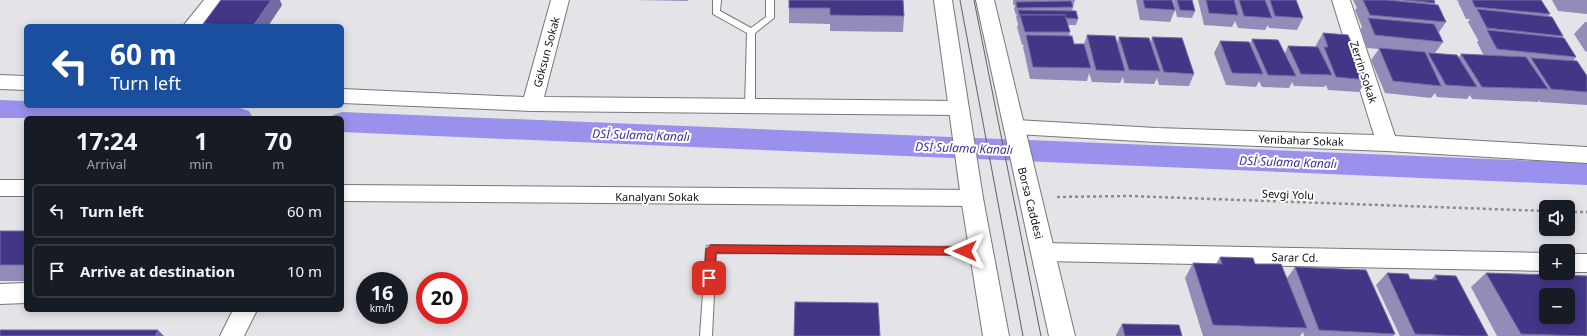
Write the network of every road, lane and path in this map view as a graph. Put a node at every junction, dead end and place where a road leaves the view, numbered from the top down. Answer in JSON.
{"nodes":[{"id":1,"x":213,"y":0,"type":"edge"},
{"id":2,"x":560,"y":0,"type":"edge"},
{"id":3,"x":717,"y":0,"type":"edge"},
{"id":4,"x":770,"y":0,"type":"edge"},
{"id":5,"x":943,"y":0,"type":"edge"},
{"id":6,"x":985,"y":0,"type":"edge"},
{"id":7,"x":1341,"y":0,"type":"edge"},
{"id":8,"x":194,"y":24,"type":"edge"},
{"id":9,"x":751,"y":32,"type":"junction"},
{"id":10,"x":0,"y":82,"type":"edge"},
{"id":11,"x":24,"y":83,"type":"edge"},
{"id":12,"x":344,"y":96,"type":"edge"},
{"id":13,"x":532,"y":104,"type":"junction"},
{"id":14,"x":750,"y":106,"type":"junction"},
{"id":15,"x":959,"y":108,"type":"junction"},
{"id":16,"x":1014,"y":132,"type":"junction"},
{"id":17,"x":1387,"y":143,"type":"junction"},
{"id":18,"x":1587,"y":155,"type":"edge"},
{"id":19,"x":0,"y":188,"type":"edge"},
{"id":20,"x":24,"y":188,"type":"edge"},
{"id":21,"x":970,"y":191,"type":"junction"},
{"id":22,"x":1029,"y":191,"type":"junction"},
{"id":23,"x":344,"y":194,"type":"edge"},
{"id":24,"x":1539,"y":211,"type":"edge"},
{"id":25,"x":1575,"y":212,"type":"edge"},
{"id":26,"x":1587,"y":212,"type":"edge"},
{"id":27,"x":981,"y":251,"type":"junction"},
{"id":28,"x":1043,"y":252,"type":"junction"},
{"id":29,"x":1539,"y":262,"type":"edge"},
{"id":30,"x":1575,"y":263,"type":"edge"},
{"id":31,"x":1587,"y":263,"type":"edge"},
{"id":32,"x":24,"y":293,"type":"edge"},
{"id":33,"x":0,"y":294,"type":"edge"},
{"id":34,"x":244,"y":312,"type":"edge"},
{"id":35,"x":232,"y":336,"type":"edge"},
{"id":36,"x":706,"y":336,"type":"edge"},
{"id":37,"x":996,"y":336,"type":"edge"},
{"id":38,"x":1062,"y":336,"type":"edge"}],
"edges":[{"from":1,"to":8,"type":"street"},
{"from":2,"to":13,"type":"street","name":"Göksun Sokak"},
{"from":3,"to":9,"type":"lane"},
{"from":4,"to":9,"type":"lane"},
{"from":5,"to":15,"type":"main road"},
{"from":6,"to":16,"type":"main road","name":"Borsa Caddesi"},
{"from":7,"to":17,"type":"street","name":"Zerrin Sokak"},
{"from":9,"to":14,"type":"lane"},
{"from":10,"to":11,"type":"street"},
{"from":12,"to":13,"type":"street"},
{"from":13,"to":14,"type":"street"},
{"from":14,"to":15,"type":"street"},
{"from":15,"to":21,"type":"main road"},
{"from":16,"to":17,"type":"street","name":"Yenibahar Sokak"},
{"from":16,"to":22,"type":"main road","name":"Borsa Caddesi"},
{"from":17,"to":18,"type":"street","name":"Yenibahar Sokak"},
{"from":19,"to":20,"type":"street"},
{"from":21,"to":23,"type":"street","name":"Kanalyanı Sokak"},
{"from":21,"to":27,"type":"main road"},
{"from":22,"to":24,"type":"path","name":"Sevgi Yolu"},
{"from":22,"to":28,"type":"main road","name":"Borsa Caddesi"},
{"from":25,"to":26,"type":"path"},
{"from":27,"to":36,"type":"lane"},
{"from":27,"to":37,"type":"main road"},
{"from":28,"to":29,"type":"street","name":"Sarar Cd."},
{"from":28,"to":38,"type":"main road","name":"Borsa Caddesi"},
{"from":30,"to":31,"type":"street"},
{"from":32,"to":33,"type":"street"},
{"from":34,"to":35,"type":"street"}]}
